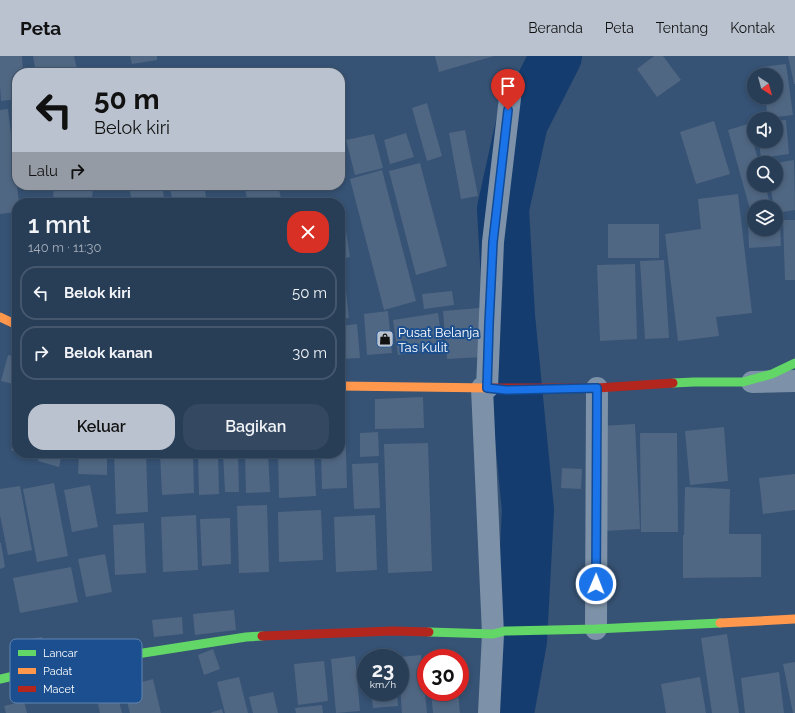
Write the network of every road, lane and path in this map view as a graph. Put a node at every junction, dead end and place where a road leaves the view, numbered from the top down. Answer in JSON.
{"nodes":[{"id":1,"x":512,"y":81,"type":"dead end"},
{"id":2,"x":0,"y":317,"type":"edge"},
{"id":3,"x":12,"y":323,"type":"edge"},
{"id":4,"x":795,"y":363,"type":"edge"},
{"id":5,"x":795,"y":381,"type":"edge"},
{"id":6,"x":743,"y":382,"type":"junction"},
{"id":7,"x":345,"y":386,"type":"edge"},
{"id":8,"x":492,"y":388,"type":"junction"},
{"id":9,"x":594,"y":388,"type":"junction"},
{"id":10,"x":795,"y":619,"type":"edge"},
{"id":11,"x":587,"y":629,"type":"junction"},
{"id":12,"x":499,"y":633,"type":"junction"},
{"id":13,"x":142,"y":654,"type":"edge"},
{"id":14,"x":10,"y":677,"type":"edge"},
{"id":15,"x":0,"y":679,"type":"edge"},
{"id":16,"x":489,"y":713,"type":"edge"}],
"edges":[{"from":1,"to":8,"type":"street"},
{"from":2,"to":3,"type":"street"},
{"from":4,"to":6,"type":"street"},
{"from":5,"to":6,"type":"street"},
{"from":6,"to":9,"type":"street"},
{"from":7,"to":8,"type":"street"},
{"from":8,"to":9,"type":"street"},
{"from":8,"to":12,"type":"street"},
{"from":9,"to":11,"type":"street"},
{"from":10,"to":11,"type":"street"},
{"from":11,"to":12,"type":"street"},
{"from":12,"to":13,"type":"street"},
{"from":12,"to":16,"type":"street"},
{"from":14,"to":15,"type":"street"}]}
